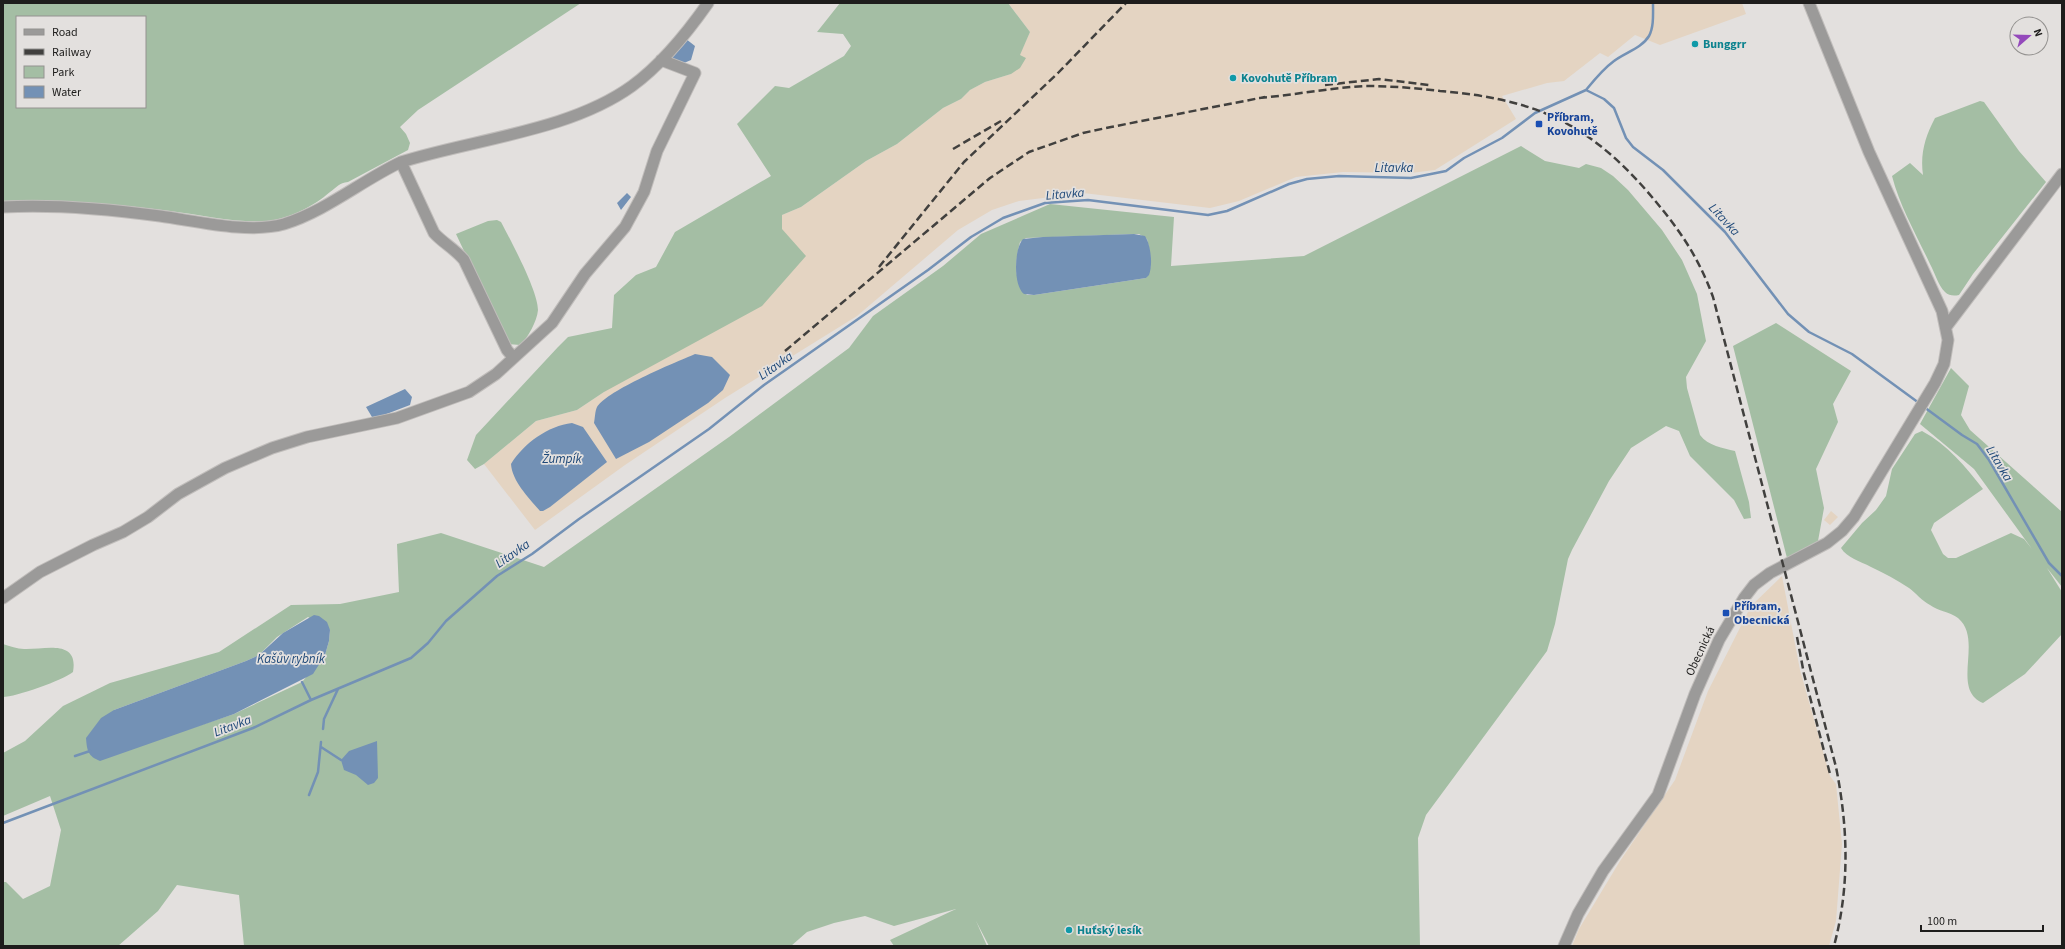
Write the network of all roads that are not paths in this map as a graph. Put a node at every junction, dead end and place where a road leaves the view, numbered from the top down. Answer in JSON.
{"nodes":[{"id":1,"x":708,"y":3,"type":"edge"},
{"id":2,"x":1810,"y":3,"type":"edge"},
{"id":3,"x":661,"y":60,"type":"junction"},
{"id":4,"x":402,"y":162,"type":"junction"},
{"id":5,"x":2062,"y":174,"type":"edge"},
{"id":6,"x":3,"y":207,"type":"edge"},
{"id":7,"x":1946,"y":327,"type":"junction"},
{"id":8,"x":513,"y":357,"type":"junction"},
{"id":9,"x":3,"y":598,"type":"edge"},
{"id":10,"x":1564,"y":946,"type":"edge"}],
"edges":[{"from":1,"to":3,"type":"street"},
{"from":2,"to":7,"type":"street","name":"Obecnická"},
{"from":3,"to":4,"type":"street"},
{"from":3,"to":8,"type":"street"},
{"from":4,"to":6,"type":"street"},
{"from":4,"to":8,"type":"street"},
{"from":5,"to":7,"type":"street"},
{"from":7,"to":10,"type":"street","name":"Obecnická"},
{"from":8,"to":9,"type":"street"}]}
